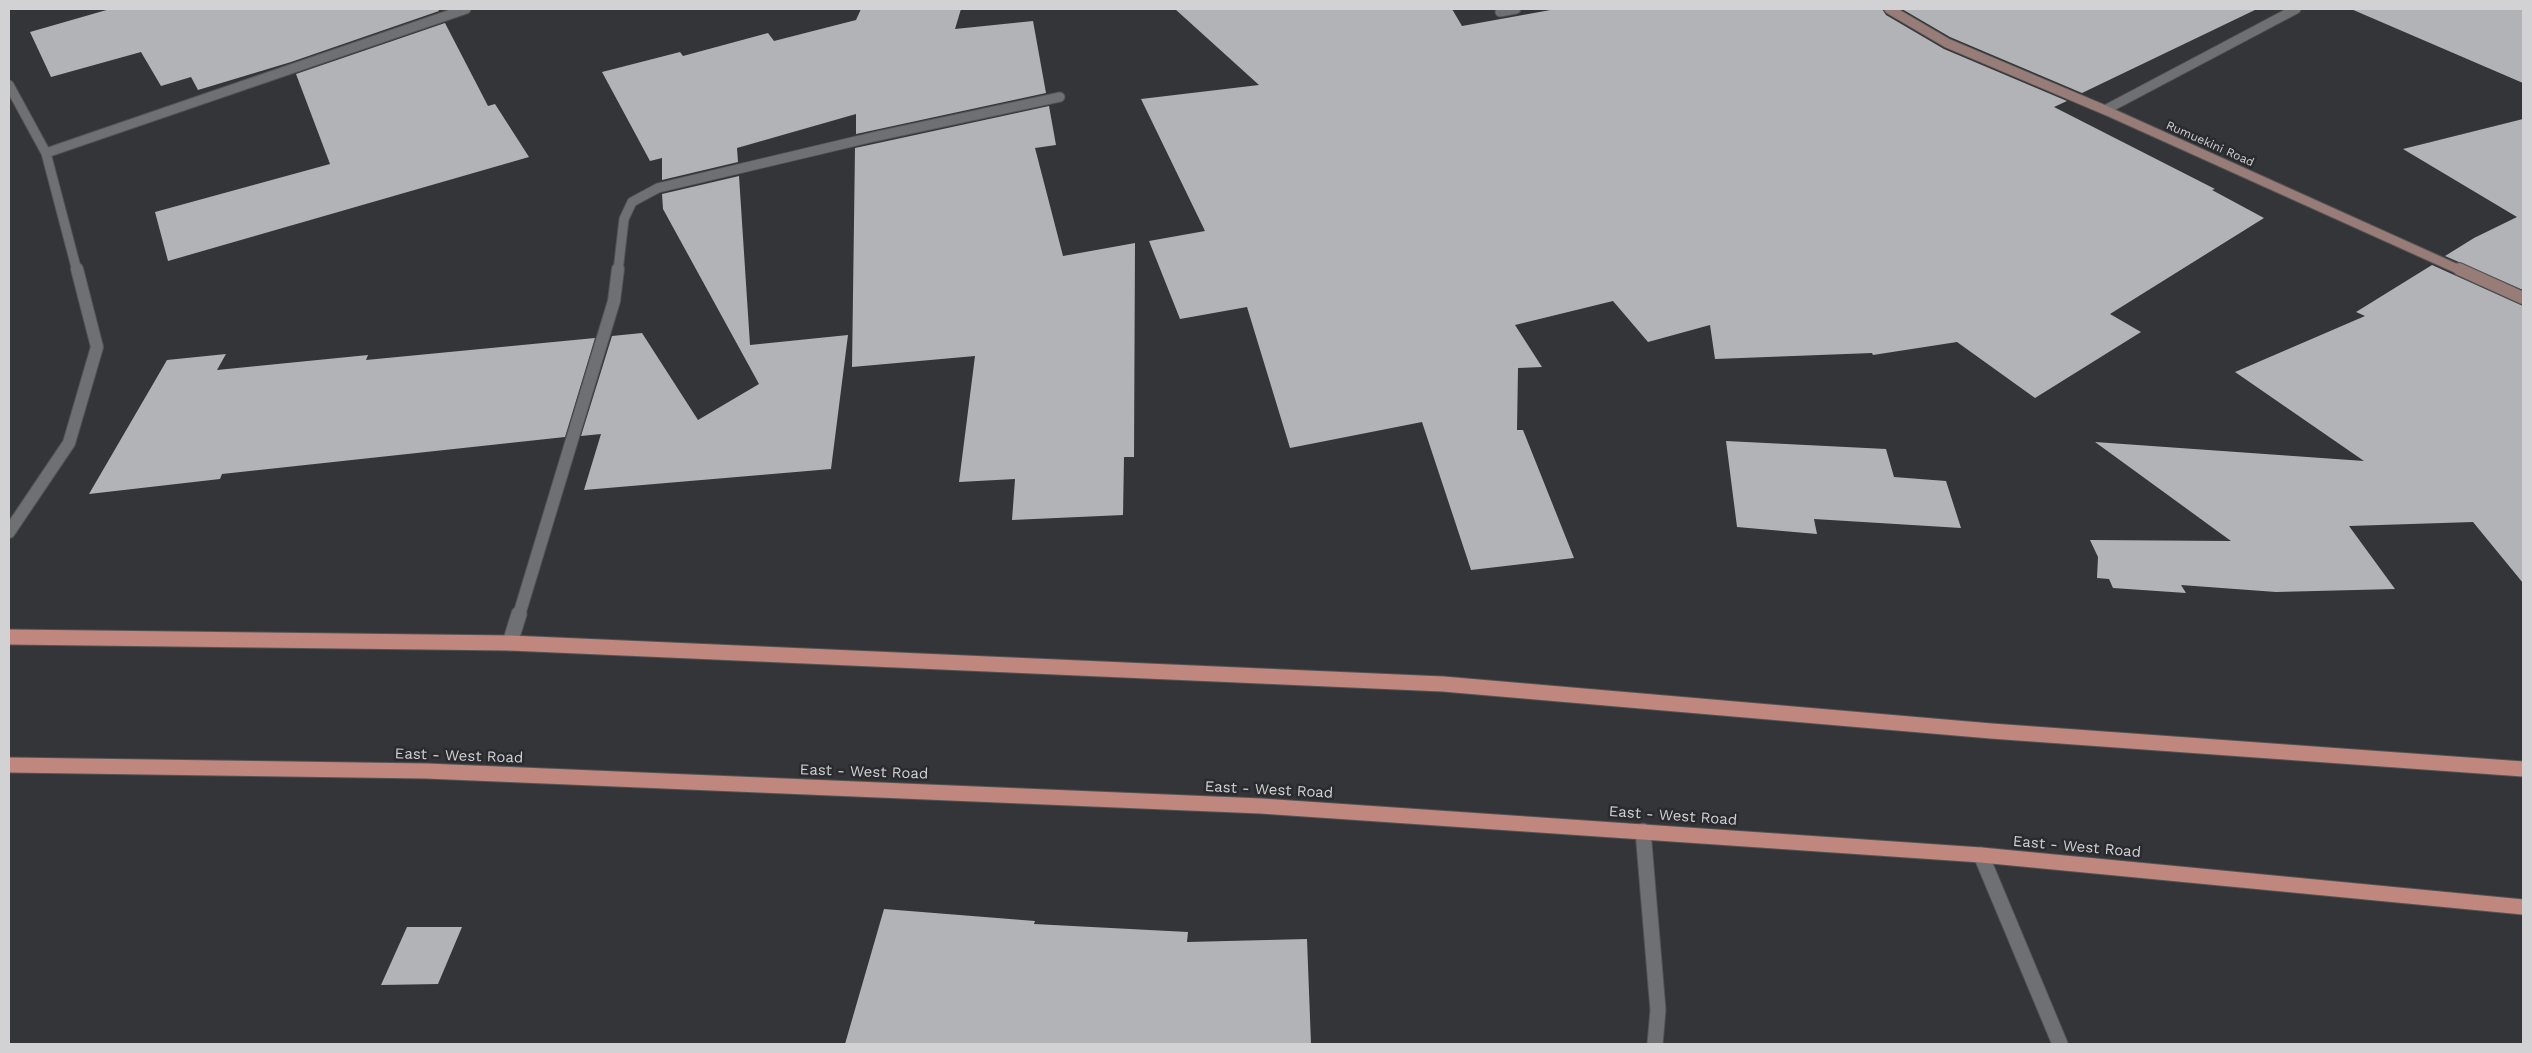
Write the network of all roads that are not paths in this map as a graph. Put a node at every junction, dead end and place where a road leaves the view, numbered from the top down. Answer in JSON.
{"nodes":[{"id":1,"x":466,"y":9,"type":"edge"},
{"id":2,"x":1516,"y":9,"type":"edge"},
{"id":3,"x":1889,"y":9,"type":"edge"},
{"id":4,"x":2296,"y":9,"type":"edge"},
{"id":5,"x":1500,"y":12,"type":"dead end"},
{"id":6,"x":9,"y":85,"type":"edge"},
{"id":7,"x":1060,"y":97,"type":"dead end"},
{"id":8,"x":2105,"y":110,"type":"junction"},
{"id":9,"x":46,"y":153,"type":"junction"},
{"id":10,"x":2523,"y":298,"type":"edge"},
{"id":11,"x":9,"y":532,"type":"edge"},
{"id":12,"x":9,"y":638,"type":"edge"},
{"id":13,"x":510,"y":643,"type":"junction"},
{"id":14,"x":9,"y":765,"type":"edge"},
{"id":15,"x":2523,"y":769,"type":"edge"},
{"id":16,"x":1643,"y":832,"type":"junction"},
{"id":17,"x":1981,"y":855,"type":"junction"},
{"id":18,"x":2523,"y":907,"type":"edge"},
{"id":19,"x":1655,"y":1044,"type":"edge"},
{"id":20,"x":2060,"y":1044,"type":"edge"}],
"edges":[{"from":1,"to":9,"type":"street"},
{"from":2,"to":5,"type":"street"},
{"from":3,"to":8,"type":"street","name":"Rumuekini Road"},
{"from":4,"to":8,"type":"street"},
{"from":6,"to":9,"type":"street"},
{"from":7,"to":13,"type":"street"},
{"from":8,"to":10,"type":"street","name":"Rumuekini Road"},
{"from":9,"to":11,"type":"street"},
{"from":12,"to":13,"type":"main road"},
{"from":13,"to":15,"type":"main road"},
{"from":14,"to":16,"type":"main road","name":"East - West Road"},
{"from":16,"to":17,"type":"main road","name":"East - West Road"},
{"from":16,"to":19,"type":"street"},
{"from":17,"to":18,"type":"main road","name":"East - West Road"},
{"from":17,"to":20,"type":"street"}]}
